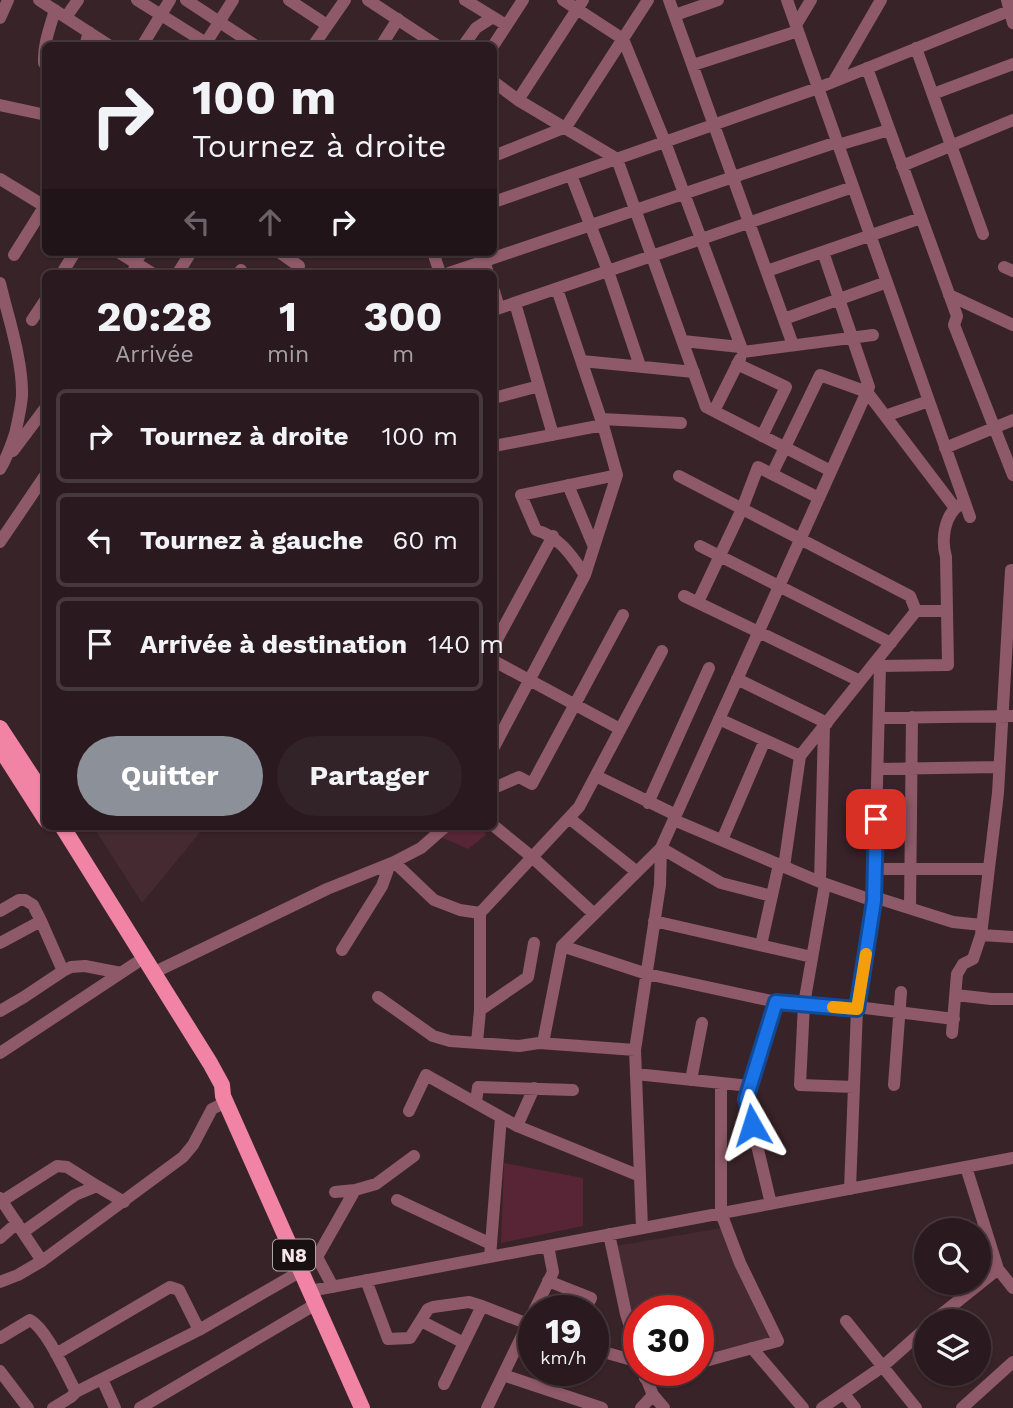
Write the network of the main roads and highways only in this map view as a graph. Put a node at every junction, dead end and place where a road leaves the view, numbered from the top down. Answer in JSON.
{"nodes":[{"id":1,"x":0,"y":728,"type":"edge"},
{"id":2,"x":0,"y":748,"type":"edge"},
{"id":3,"x":42,"y":792,"type":"edge"},
{"id":4,"x":42,"y":815,"type":"edge"},
{"id":5,"x":52,"y":830,"type":"edge"},
{"id":6,"x":65,"y":830,"type":"edge"},
{"id":7,"x":225,"y":1099,"type":"junction"},
{"id":8,"x":362,"y":1408,"type":"edge"}],
"edges":[{"from":1,"to":3,"type":"main road"},
{"from":2,"to":4,"type":"main road"},
{"from":5,"to":7,"type":"main road"},
{"from":6,"to":7,"type":"main road"},
{"from":7,"to":8,"type":"main road","number":"N8"}]}
